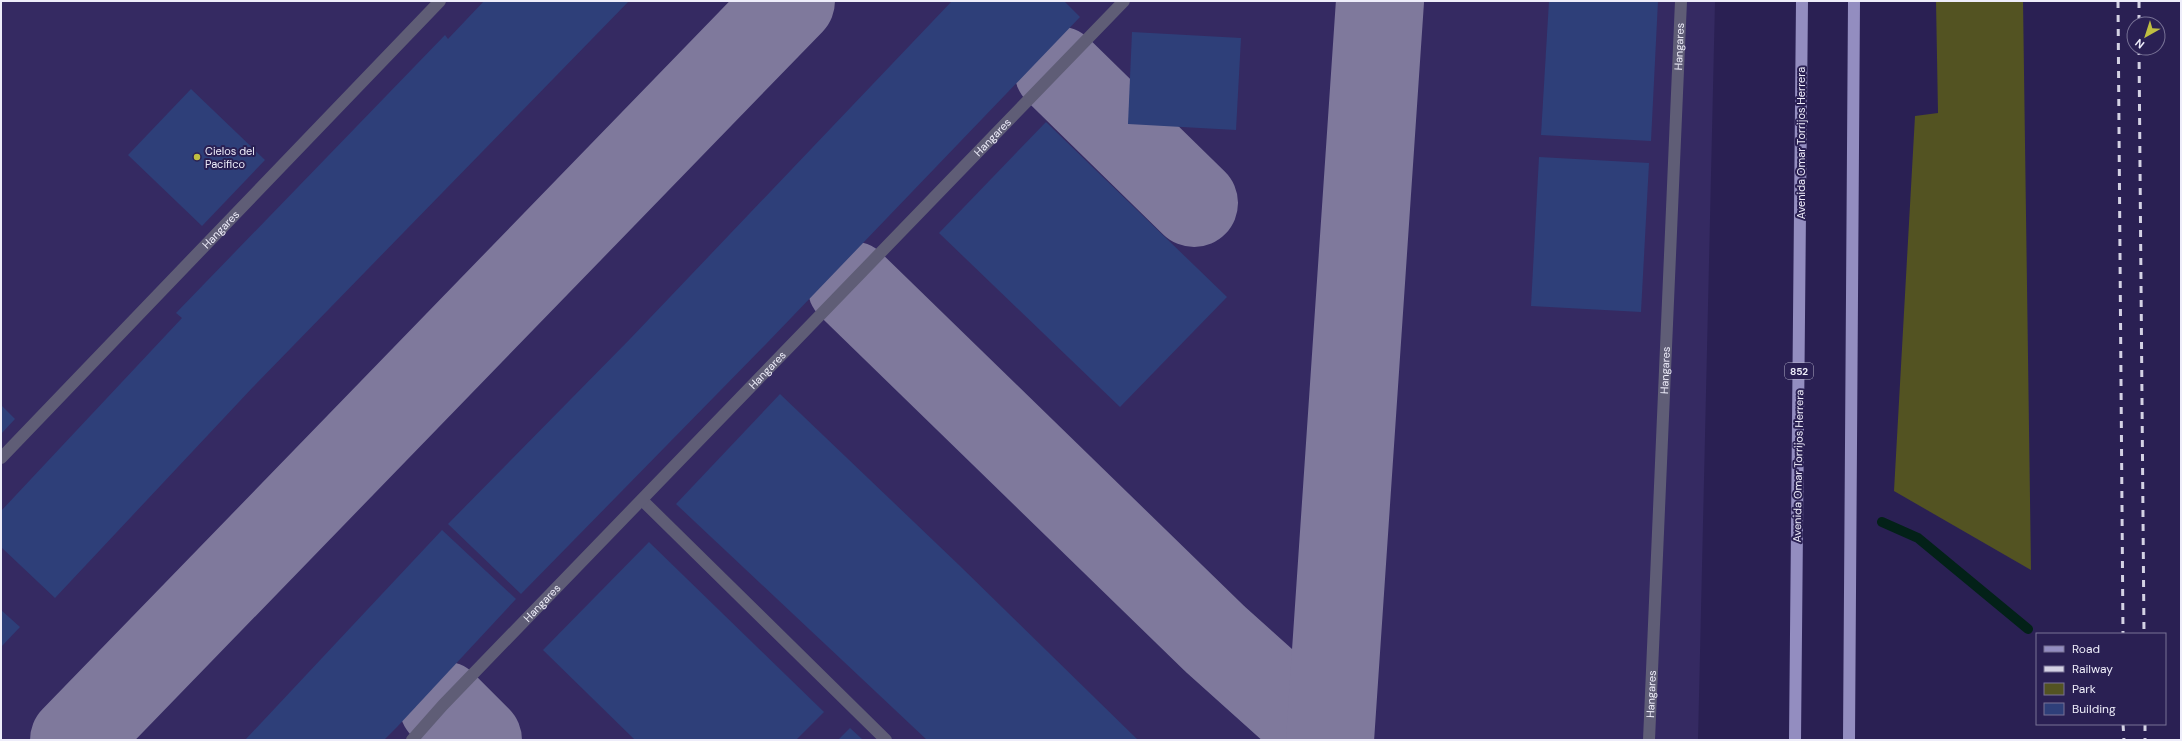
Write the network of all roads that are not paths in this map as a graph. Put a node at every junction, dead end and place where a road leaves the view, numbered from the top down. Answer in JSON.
{"nodes":[{"id":1,"x":440,"y":1,"type":"edge"},
{"id":2,"x":1124,"y":1,"type":"edge"},
{"id":3,"x":1681,"y":1,"type":"edge"},
{"id":4,"x":1802,"y":1,"type":"edge"},
{"id":5,"x":1854,"y":1,"type":"edge"},
{"id":6,"x":1,"y":458,"type":"edge"},
{"id":7,"x":642,"y":500,"type":"junction"},
{"id":8,"x":412,"y":740,"type":"edge"},
{"id":9,"x":886,"y":740,"type":"edge"},
{"id":10,"x":1649,"y":740,"type":"edge"},
{"id":11,"x":1795,"y":740,"type":"edge"},
{"id":12,"x":1849,"y":740,"type":"edge"}],
"edges":[{"from":1,"to":6,"type":"lane","name":"Hangares"},
{"from":2,"to":7,"type":"lane","name":"Hangares"},
{"from":3,"to":10,"type":"lane","name":"Hangares"},
{"from":4,"to":11,"type":"main road","name":"Avenida Omar Torrijos Herrera","number":"852"},
{"from":5,"to":12,"type":"main road"},
{"from":7,"to":8,"type":"lane","name":"Hangares"},
{"from":7,"to":9,"type":"lane"}]}
